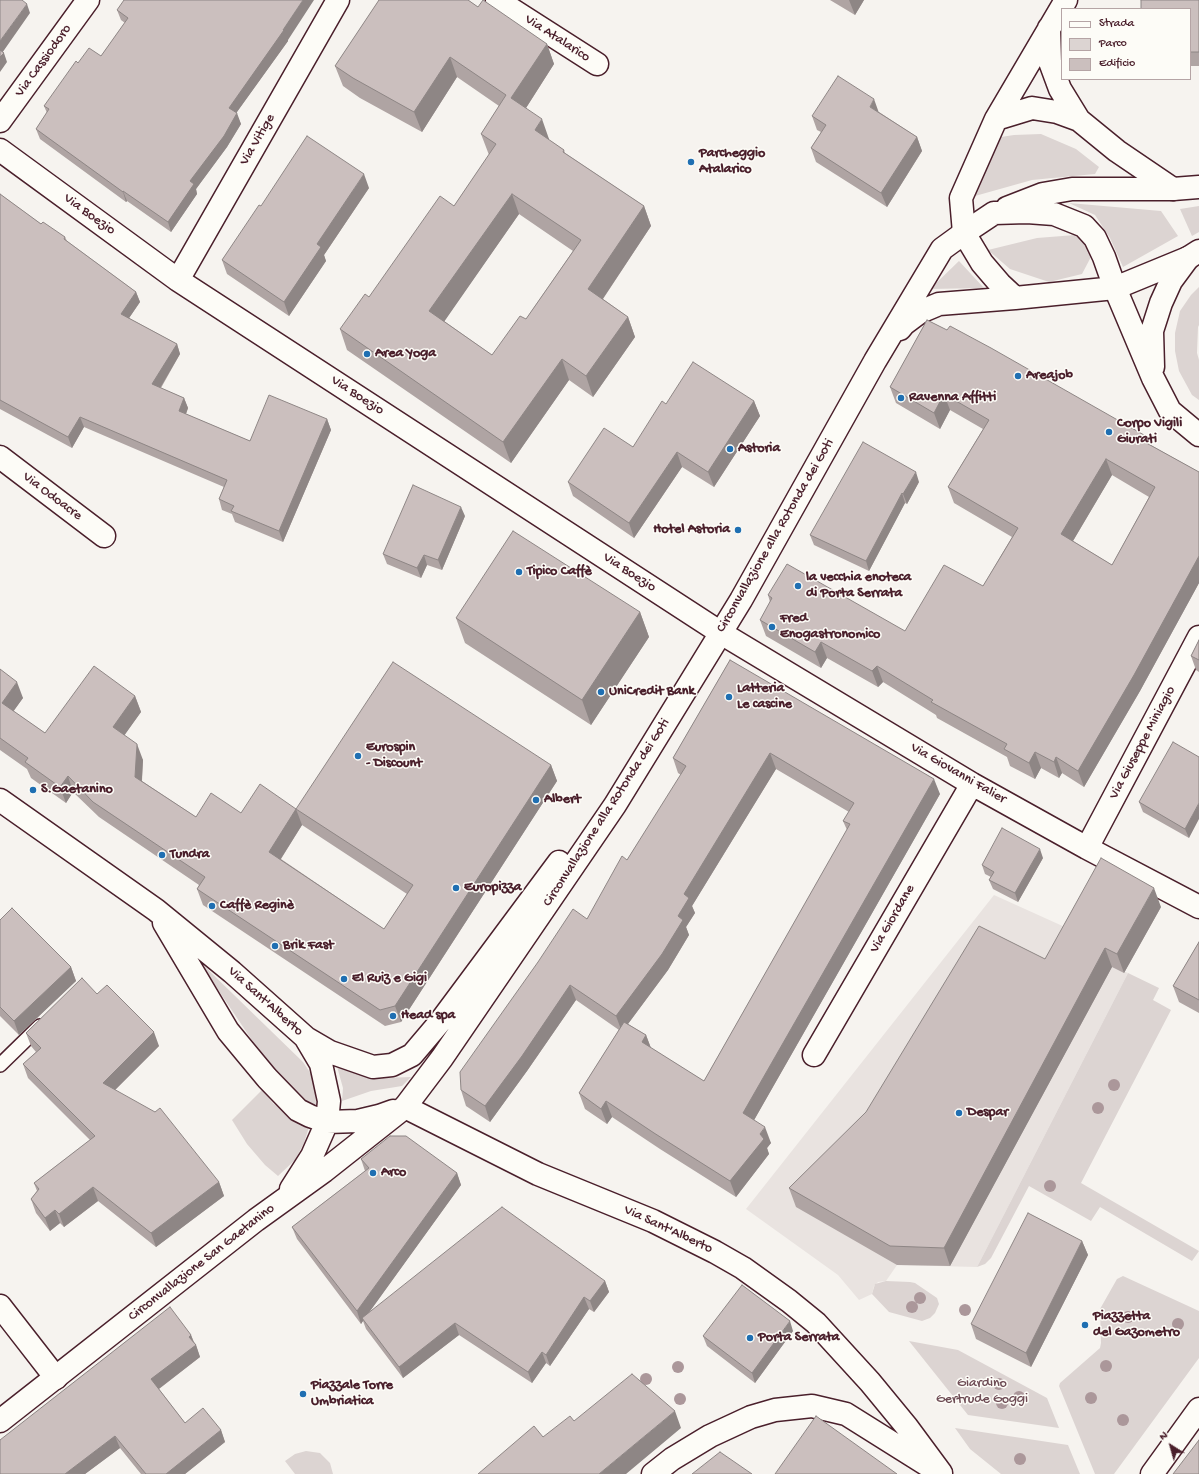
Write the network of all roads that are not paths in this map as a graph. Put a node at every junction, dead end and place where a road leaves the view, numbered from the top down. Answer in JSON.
{"nodes":[{"id":1,"x":88,"y":0,"type":"edge"},
{"id":2,"x":338,"y":0,"type":"edge"},
{"id":3,"x":497,"y":0,"type":"edge"},
{"id":4,"x":1061,"y":8,"type":"edge"},
{"id":5,"x":1049,"y":28,"type":"junction"},
{"id":6,"x":597,"y":64,"type":"dead end"},
{"id":7,"x":996,"y":119,"type":"junction"},
{"id":8,"x":1079,"y":120,"type":"junction"},
{"id":9,"x":0,"y":121,"type":"edge"},
{"id":10,"x":0,"y":150,"type":"edge"},
{"id":11,"x":1199,"y":187,"type":"edge"},
{"id":12,"x":1173,"y":189,"type":"junction"},
{"id":13,"x":994,"y":213,"type":"junction"},
{"id":14,"x":964,"y":233,"type":"junction"},
{"id":15,"x":1193,"y":254,"type":"edge"},
{"id":16,"x":178,"y":280,"type":"junction"},
{"id":17,"x":1115,"y":288,"type":"junction"},
{"id":18,"x":1015,"y":298,"type":"junction"},
{"id":19,"x":875,"y":361,"type":"junction"},
{"id":20,"x":1153,"y":378,"type":"junction"},
{"id":21,"x":1199,"y":435,"type":"edge"},
{"id":22,"x":0,"y":457,"type":"edge"},
{"id":23,"x":104,"y":536,"type":"dead end"},
{"id":24,"x":721,"y":633,"type":"junction"},
{"id":25,"x":1199,"y":638,"type":"edge"},
{"id":26,"x":972,"y":784,"type":"junction"},
{"id":27,"x":0,"y":800,"type":"edge"},
{"id":28,"x":605,"y":820,"type":"junction"},
{"id":29,"x":1087,"y":848,"type":"junction"},
{"id":30,"x":1199,"y":907,"type":"edge"},
{"id":31,"x":156,"y":910,"type":"junction"},
{"id":32,"x":48,"y":1018,"type":"edge"},
{"id":33,"x":305,"y":1037,"type":"junction"},
{"id":34,"x":814,"y":1055,"type":"dead end"},
{"id":35,"x":0,"y":1066,"type":"edge"},
{"id":36,"x":405,"y":1107,"type":"junction"},
{"id":37,"x":326,"y":1122,"type":"junction"},
{"id":38,"x":286,"y":1197,"type":"junction"},
{"id":39,"x":0,"y":1306,"type":"edge"},
{"id":40,"x":56,"y":1378,"type":"junction"},
{"id":41,"x":1199,"y":1409,"type":"edge"},
{"id":42,"x":0,"y":1421,"type":"edge"},
{"id":43,"x":653,"y":1474,"type":"edge"},
{"id":44,"x":941,"y":1474,"type":"edge"},
{"id":45,"x":1152,"y":1474,"type":"edge"}],
"edges":[{"from":1,"to":9,"type":"street","name":"Via Cassiodoro"},
{"from":2,"to":16,"type":"street","name":"Via Vitige"},
{"from":3,"to":6,"type":"street","name":"Via Atalarico"},
{"from":4,"to":5,"type":"street"},
{"from":5,"to":7,"type":"street"},
{"from":5,"to":8,"type":"street"},
{"from":7,"to":8,"type":"street"},
{"from":7,"to":14,"type":"street"},
{"from":8,"to":12,"type":"street"},
{"from":10,"to":16,"type":"street","name":"Via Boezio"},
{"from":11,"to":12,"type":"street","name":"Circonvallazione alla Rotonda dei Goti"},
{"from":12,"to":13,"type":"street","name":"Circonvallazione alla Rotonda dei Goti"},
{"from":13,"to":14,"type":"street","name":"Circonvallazione alla Rotonda dei Goti"},
{"from":13,"to":17,"type":"street"},
{"from":14,"to":18,"type":"street"},
{"from":14,"to":19,"type":"street","name":"Circonvallazione alla Rotonda dei Goti"},
{"from":15,"to":17,"type":"street","name":"Circonvallazione alla Rotonda dei Goti"},
{"from":15,"to":20,"type":"street"},
{"from":16,"to":24,"type":"street","name":"Via Boezio"},
{"from":17,"to":18,"type":"street","name":"Circonvallazione alla Rotonda dei Goti"},
{"from":17,"to":20,"type":"street"},
{"from":18,"to":19,"type":"street","name":"Circonvallazione alla Rotonda dei Goti"},
{"from":19,"to":24,"type":"street","name":"Circonvallazione alla Rotonda dei Goti"},
{"from":20,"to":21,"type":"street"},
{"from":22,"to":23,"type":"street","name":"Via Odoacre"},
{"from":24,"to":26,"type":"street","name":"Via Giovanni Falier"},
{"from":24,"to":28,"type":"street","name":"Circonvallazione alla Rotonda dei Goti"},
{"from":25,"to":29,"type":"street","name":"Via Giuseppe Miniagio"},
{"from":26,"to":29,"type":"street","name":"Via Giovanni Falier"},
{"from":26,"to":34,"type":"street","name":"Via Giordane"},
{"from":27,"to":31,"type":"street","name":"Via Sant'Alberto"},
{"from":28,"to":33,"type":"street"},
{"from":28,"to":36,"type":"street","name":"Circonvallazione alla Rotonda dei Goti"},
{"from":29,"to":30,"type":"street","name":"Via Giovanni Falier"},
{"from":31,"to":33,"type":"street","name":"Via Sant'Alberto"},
{"from":31,"to":37,"type":"street","name":"Via Sant'Alberto"},
{"from":32,"to":35,"type":"lane"},
{"from":33,"to":37,"type":"street","name":"Via Sant'Alberto"},
{"from":36,"to":37,"type":"street","name":"Via Sant'Alberto"},
{"from":36,"to":38,"type":"street","name":"Circonvallazione San Gaetanino"},
{"from":36,"to":44,"type":"street","name":"Via Sant'Alberto"},
{"from":37,"to":38,"type":"street","name":"Via Sant'Alberto"},
{"from":38,"to":40,"type":"street","name":"Circonvallazione San Gaetanino"},
{"from":39,"to":40,"type":"street"},
{"from":40,"to":42,"type":"street","name":"Circonvallazione San Gaetanino"},
{"from":41,"to":45,"type":"street"},
{"from":43,"to":44,"type":"street"}]}
